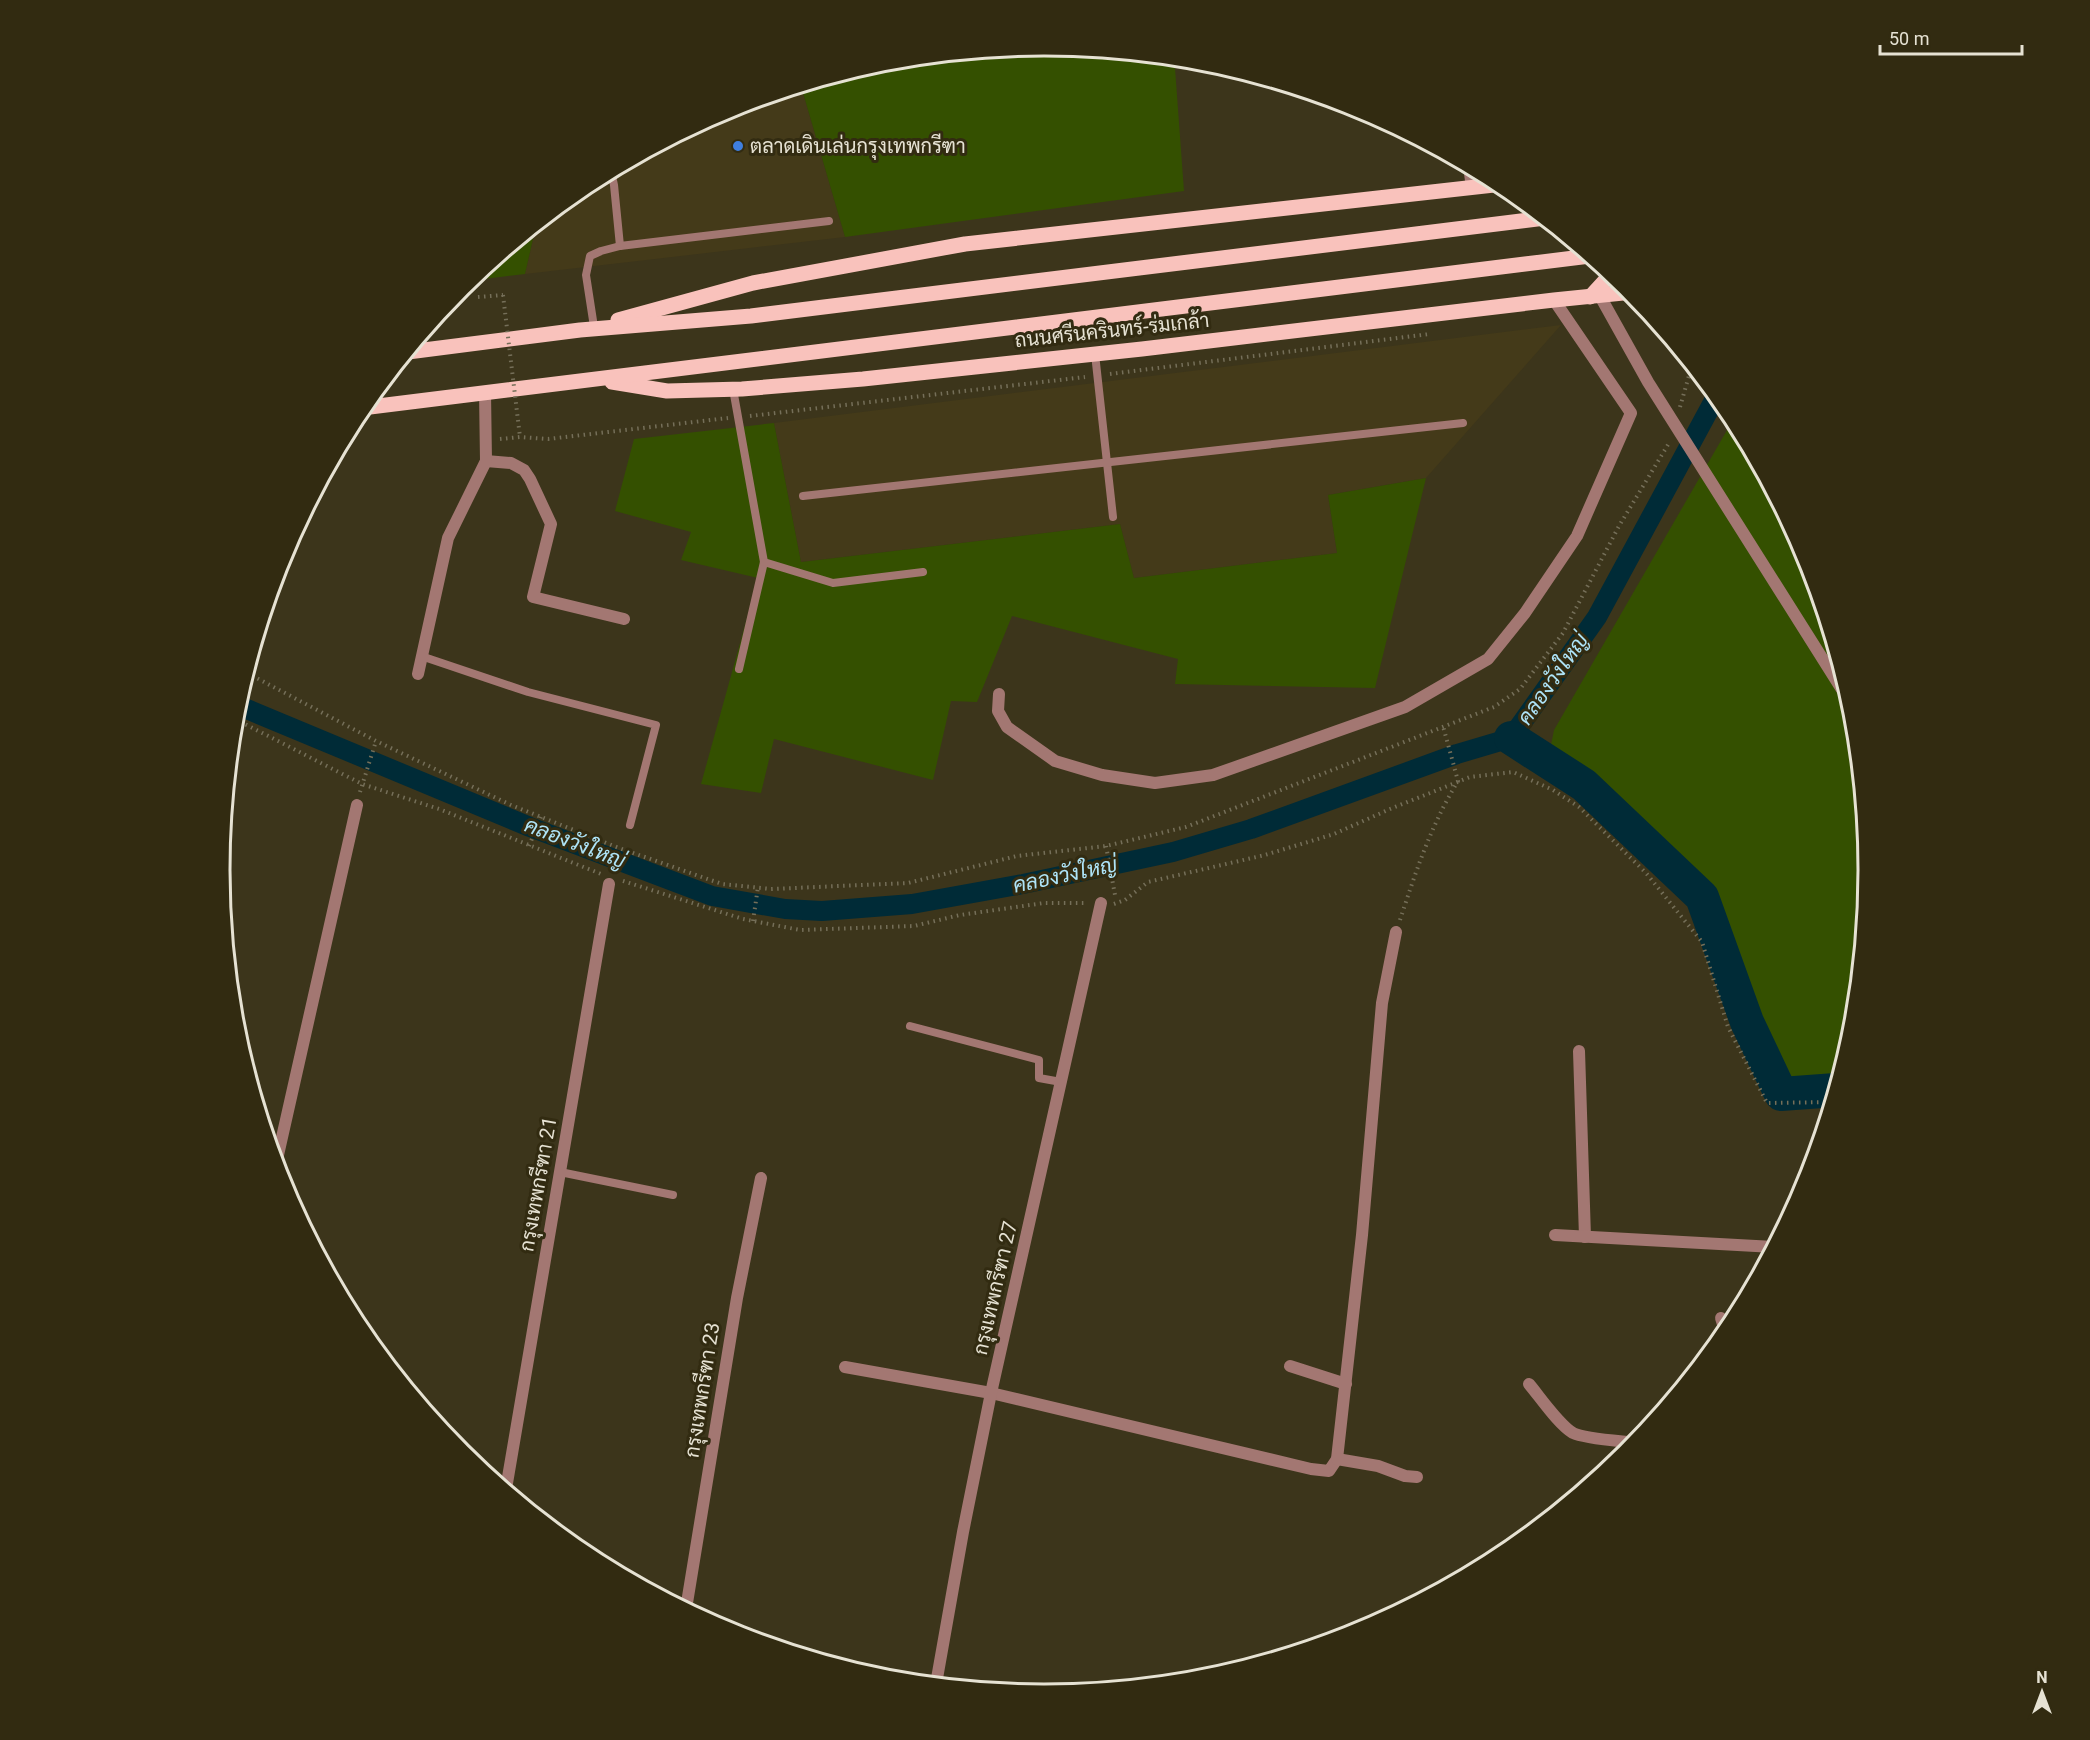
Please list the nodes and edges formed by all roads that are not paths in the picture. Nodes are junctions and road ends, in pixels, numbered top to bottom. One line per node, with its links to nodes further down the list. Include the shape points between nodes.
1 (1470, 176): 4 (street)
2 (613, 180): 7 (lane)
3 (1487, 186): 4 (main road)
4 (1472, 188): 13 (main road, via 965,244 753,283)
5 (1534, 219): 13 (main road, via 751,316)
6 (829, 221): 7 (lane)
7 (620, 246): 13 (lane, via 590,256 586,275)
8 (1580, 256): 16 (main road, ถนนศรีนครินทร์-ร่มเกล้า)
9 (1606, 281): 11 (main road)
10 (1620, 293): 11 (main road, ถนนศรีนครินทร์-ร่มเกล้า)
11 (1595, 296): 12 (main road, ถนนศรีนครินทร์-ร่มเกล้า); 31 (street)
12 (1554, 300): 15 (main road, ถนนศรีนครินทร์-ร่มเกล้า); 32 (street, via 1631,413 1577,536 1526,613 1488,659 1405,707 1213,775 1155,783 1102,775 1055,760 1006,727 998,711)
13 (587, 329): 14 (main road)
14 (418, 351)
15 (1095, 354): 17 (main road, ถนนศรีนครินทร์-ร่มเกล้า); 22 (lane)
16 (594, 380): 17 (main road, ถนนศรีนครินทร์-ร่มเกล้า, via 667,391); 18 (main road, ถนนศรีนครินทร์-ร่มเกล้า)
17 (733, 389): 25 (lane)
18 (485, 392): 19 (main road, ถนนศรีนครินทร์-ร่มเกล้า); 21 (street)
19 (376, 406)
20 (1463, 423): 22 (lane)
21 (486, 461): 27 (street, via 511,463 524,470 551,524 533,597); 28 (street, via 448,537)
22 (1107, 462): 23 (lane); 24 (lane)
23 (803, 496)
24 (1113, 517)
25 (764, 562): 26 (lane, via 833,583); 29 (lane)
26 (923, 572)
27 (624, 619)
28 (421, 656): 30 (street); 34 (lane, via 528,692 656,724)
29 (739, 669)
30 (418, 674)
31 (1837, 682)
32 (999, 694)
33 (358, 800): 41 (street)
34 (630, 825)
35 (610, 881): 42 (street, กรุงเทพกรีฑา 21)
36 (1101, 903): 40 (street, กรุงเทพกรีฑา 27)
37 (1396, 932): 52 (street, via 1382,1003)
38 (910, 1026): 40 (lane, via 1039,1060 1039,1078)
39 (1580, 1051): 46 (street)
40 (1061, 1082): 54 (street, กรุงเทพกรีฑา 27)
41 (280, 1147)
42 (560, 1172): 44 (lane); 58 (street, กรุงเทพกรีฑา 21)
43 (760, 1178): 59 (street, กรุงเทพกรีฑา 23)
44 (673, 1195)
45 (1555, 1235): 46 (street)
46 (1585, 1237): 47 (street)
47 (1767, 1247)
48 (1721, 1318): 49 (street)
49 (1722, 1322)
50 (1290, 1366): 52 (street)
51 (845, 1367): 54 (street)
52 (1346, 1384): 56 (street)
53 (1529, 1384): 55 (street, via 1573,1433)
54 (991, 1393): 56 (street, via 1311,1469 1329,1471); 60 (street, กรุงเทพกรีฑา 27)
55 (1625, 1442)
56 (1337, 1459): 57 (street)
57 (1417, 1478)
58 (507, 1481)
59 (687, 1602)
60 (937, 1678)

